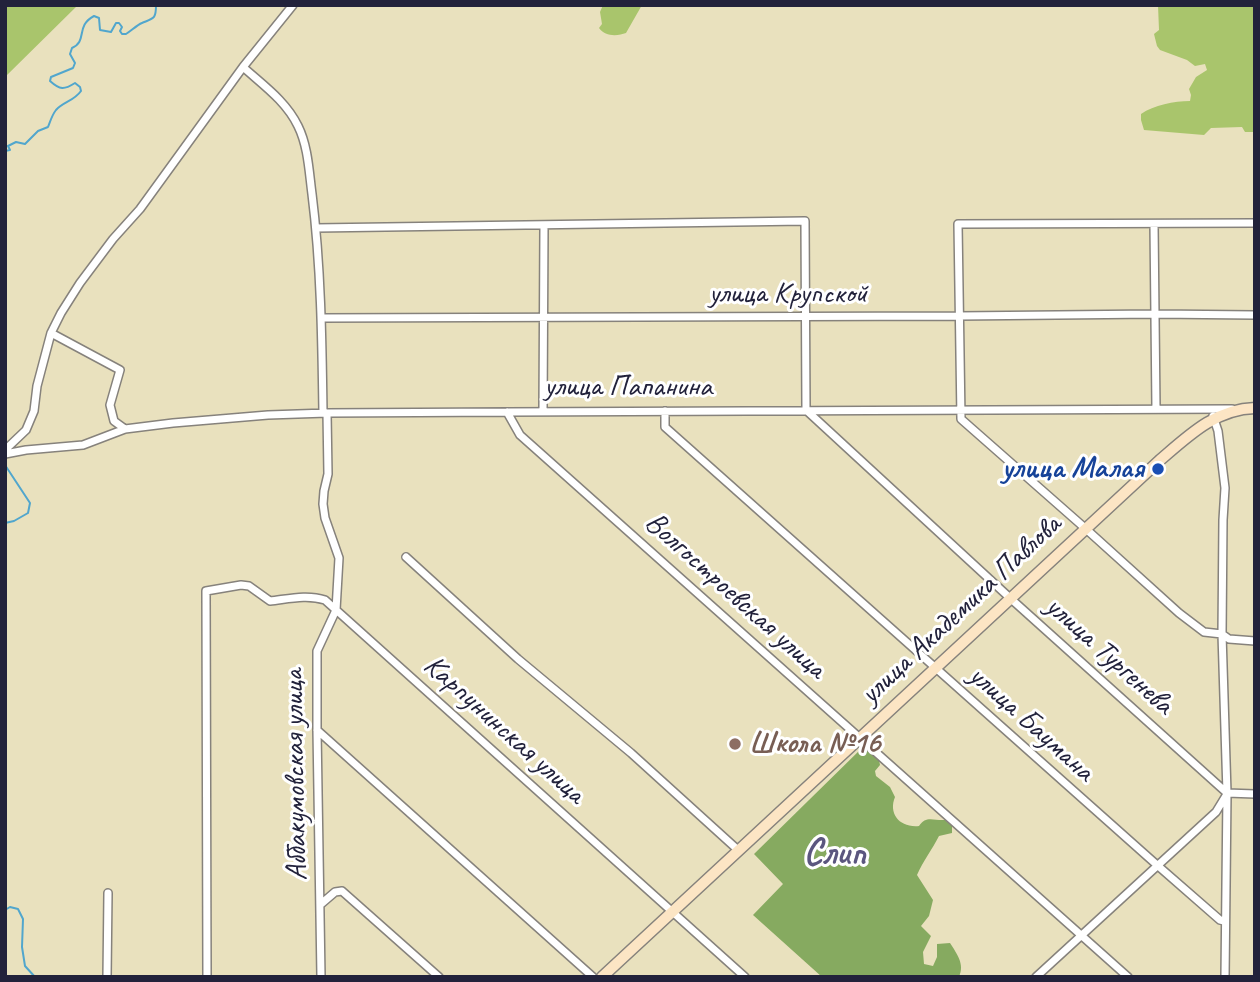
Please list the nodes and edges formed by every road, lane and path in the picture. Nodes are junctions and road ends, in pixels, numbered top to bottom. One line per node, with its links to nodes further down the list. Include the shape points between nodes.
1 (293, 5): 2 (street)
2 (243, 67): 6 (street, Аббакумовская улица, via 284,104 298,127 307,156); 13 (street, via 80,283)
3 (1255, 223): 4 (street)
4 (1154, 224): 7 (street); 10 (street, via 958,224)
5 (544, 226): 6 (street); 9 (street, via 804,221); 12 (street)
6 (316, 228): 11 (street, Аббакумовская улица)
7 (1155, 313): 8 (street, улица Крупской); 10 (street, улица Крупской); 15 (street)
8 (1255, 315)
9 (805, 317): 10 (street, улица Крупской); 12 (street, улица Крупской); 18 (street)
10 (959, 317): 16 (street)
11 (321, 318): 12 (street, улица Крупской); 21 (street, Аббакумовская улица)
12 (543, 318): 20 (street)
13 (51, 333): 23 (street, via 120,370 110,405 114,421); 24 (street, via 34,411 26,430)
14 (1255, 408): 22 (street, улица Академика Павлова)
15 (1156, 409): 16 (street, улица Папанина); 22 (street, улица Папанина)
16 (960, 410): 18 (street, улица Папанина); 25 (street, via 961,419)
17 (665, 411): 18 (street, улица Папанина); 20 (street, улица Папанина); 31 (street, улица Баумана, via 665,427)
18 (806, 411): 27 (street, улица Тургенева)
19 (507, 412): 20 (street, улица Папанина); 21 (street, улица Папанина); 33 (street, Волгостроевская улица, via 520,435)
20 (543, 412)
21 (325, 413): 23 (street, улица Папанина); 28 (street, Аббакумовская улица, via 328,474 323,504 339,558)
22 (1212, 413): 25 (street, улица Академика Павлова, via 1189,436 1161,454); 29 (street, via 1225,488)
23 (125, 429): 24 (street, улица Папанина, via 83,445)
24 (5, 452)
25 (1087, 529): 27 (street, улица Академика Павлова); 29 (street, via 1179,613 1204,632)
26 (406, 557): 36 (street)
27 (1010, 598): 31 (street, улица Академика Павлова); 34 (street, улица Тургенева)
28 (336, 610): 32 (street, Аббакумовская улица, via 317,651); 40 (street, Карпунинская улица); 44 (street, Карпунинская улица, via 315,597 270,601 250,586 206,591)
29 (1222, 634): 30 (street); 34 (street)
30 (1255, 641)
31 (934, 668): 33 (street, улица Академика Павлова); 37 (street, улица Баумана)
32 (317, 730): 39 (street, Аббакумовская улица); 47 (street)
33 (860, 737): 36 (street, улица Академика Павлова); 42 (street, Волгостроевская улица)
34 (1227, 793): 35 (street); 37 (street, via 1216,812); 41 (street)
35 (1255, 794)
36 (738, 850): 40 (street, улица Академика Павлова)
37 (1157, 866): 41 (street, улица Баумана); 42 (street)
38 (108, 893): 43 (street)
39 (321, 904): 45 (street, Аббакумовская улица); 46 (street, via 342,891)
40 (673, 911): 48 (street, улица Академика Павлова); 49 (street, Карпунинская улица)
41 (1224, 921): 52 (street)
42 (1082, 934): 50 (street); 51 (street, Волгостроевская улица)
43 (107, 977)
44 (207, 977)
45 (321, 977)
46 (439, 977)
47 (593, 977)
48 (602, 977)
49 (746, 977)
50 (1036, 977)
51 (1128, 977)
52 (1225, 977)

